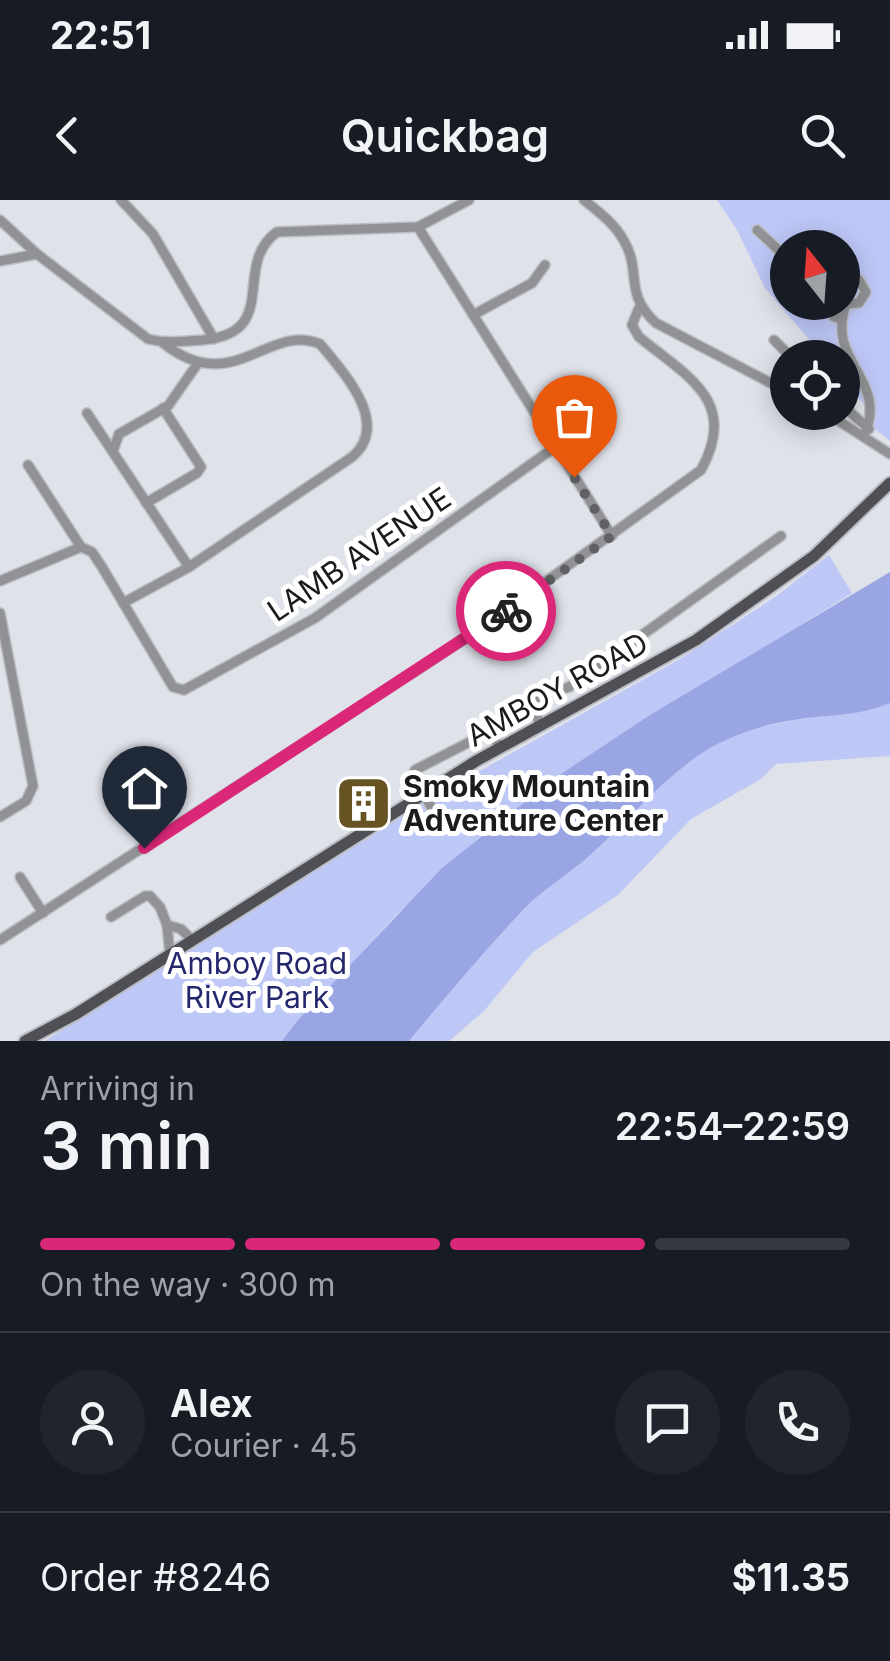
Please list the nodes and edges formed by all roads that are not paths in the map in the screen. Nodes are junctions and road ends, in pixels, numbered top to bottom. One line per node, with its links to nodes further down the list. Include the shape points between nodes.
1 (121, 200): 14 (street, via 152,234)
2 (469, 200): 5 (street)
3 (584, 200): 11 (street, via 626,243)
4 (0, 220): 8 (street)
5 (418, 227): 12 (street); 14 (street, via 276,232 264,242 254,274 251,314 237,330)
6 (757, 230): 7 (street)
7 (770, 242)
8 (37, 254): 9 (street); 15 (street)
9 (0, 261)
10 (545, 265): 12 (street, via 532,284)
11 (639, 308): 17 (street); 29 (street, via 632,326 639,338 704,390 717,426 701,470)
12 (474, 315): 23 (street)
13 (841, 320): 22 (street, via 845,344 878,396)
14 (214, 339): 15 (street)
15 (162, 343): 16 (street)
16 (198, 363): 18 (street); 32 (street, via 242,361 298,340 320,344 363,406 368,436 352,457)
17 (770, 383)
18 (163, 408): 24 (street, via 119,434); 28 (street, via 201,467)
19 (87, 413): 24 (street)
20 (860, 422): 22 (street)
21 (860, 429): 22 (street)
22 (867, 432): 25 (street)
23 (556, 447): 29 (street); 34 (street, LAMB AVENUE, via 315,618 184,690 174,686)
24 (113, 452): 28 (street)
25 (890, 454)
26 (28, 465): 31 (street)
27 (890, 483): 38 (main road, AMBOY ROAD, via 767,591 670,656)
28 (146, 504): 32 (street)
29 (612, 536): 44 (street, via 477,632)
30 (781, 536): 38 (street, via 569,687 532,699)
31 (82, 547): 33 (street); 34 (street, via 92,552)
32 (189, 567): 34 (street)
33 (0, 582)
34 (123, 603)
35 (0, 613): 36 (street)
36 (13, 685): 37 (street); 41 (street, via 33,786 26,801)
37 (0, 688)
38 (540, 726): 39 (main road, AMBOY ROAD)
39 (502, 747): 40 (main road, AMBOY ROAD); 40 (street, via 487,733 415,770)
40 (423, 794): 42 (street); 48 (main road, AMBOY ROAD)
41 (0, 818)
42 (443, 827)
43 (20, 878): 44 (street)
44 (44, 913): 47 (street)
45 (111, 917): 46 (street, via 150,896)
46 (167, 924): 48 (street); 49 (street)
47 (0, 940)
48 (192, 940): 49 (main road, AMBOY ROAD)
49 (170, 954): 50 (main road, AMBOY ROAD)
50 (25, 1041)

